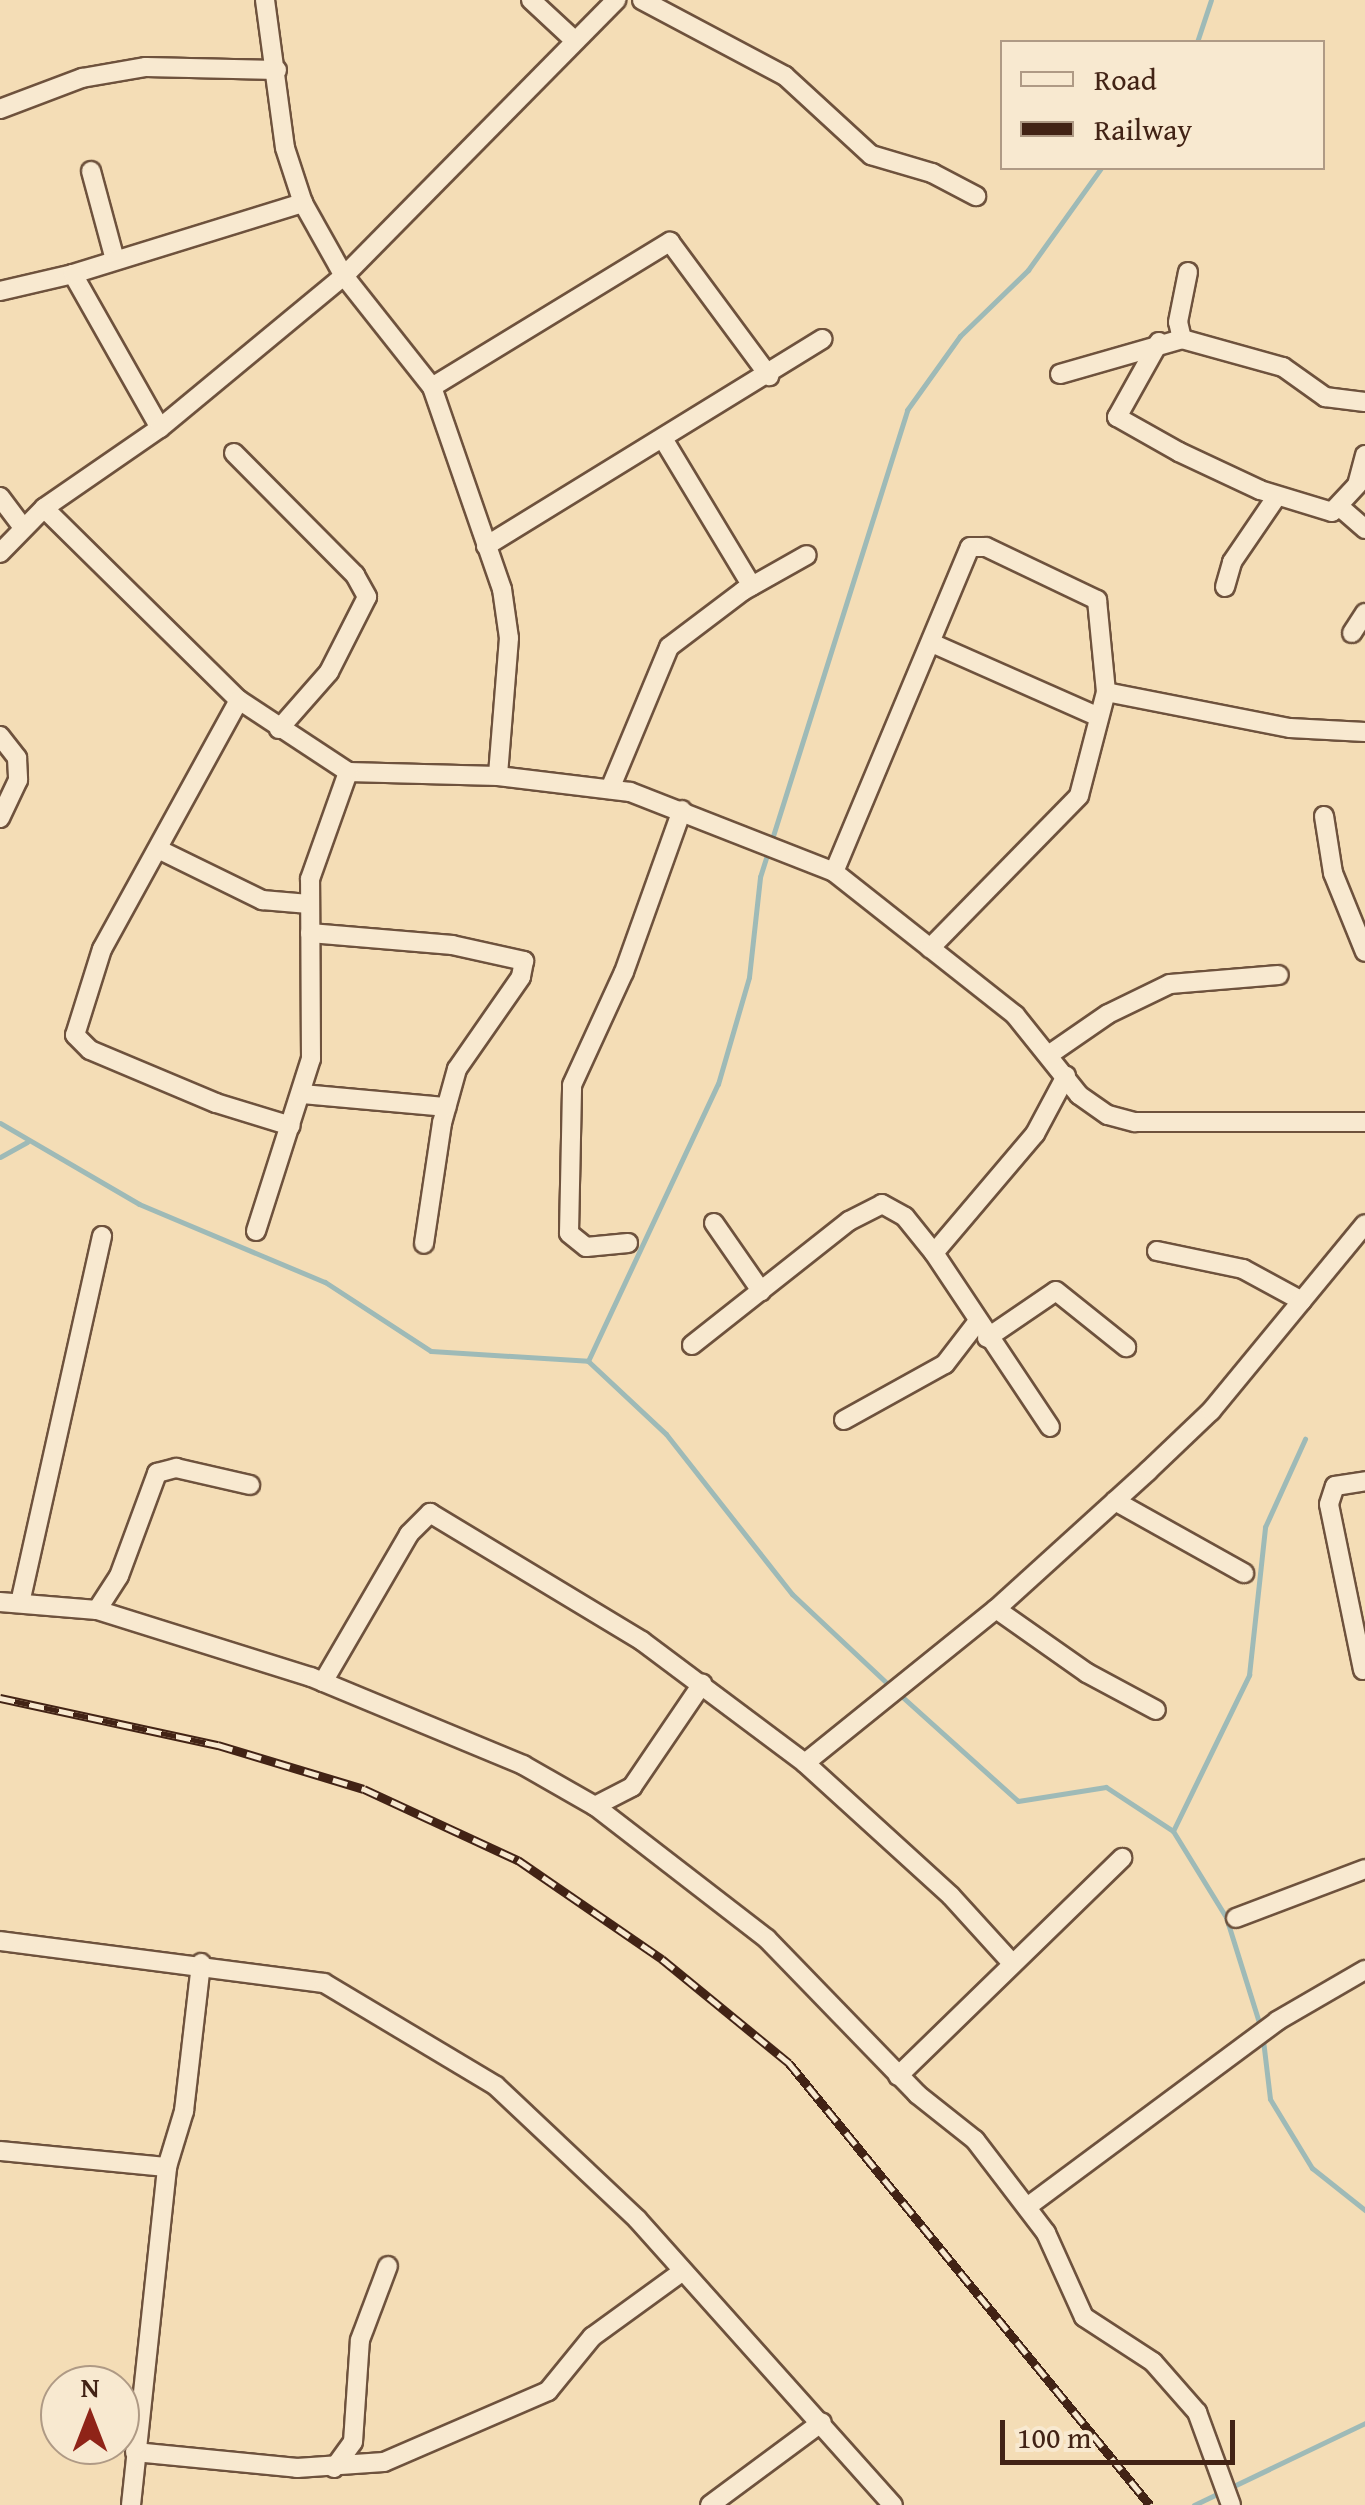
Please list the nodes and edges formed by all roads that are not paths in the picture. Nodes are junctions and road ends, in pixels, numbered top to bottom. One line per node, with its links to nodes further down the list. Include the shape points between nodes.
1 (265, 0): 6 (street)
2 (531, 0): 5 (street)
3 (616, 0): 5 (street)
4 (642, 0): 9 (street, via 785,76 872,155 932,173)
5 (572, 38): 14 (street, via 450,174)
6 (278, 70): 7 (street, via 146,68 82,78); 10 (street, via 285,148)
7 (0, 109)
8 (91, 170): 11 (street)
9 (976, 196)
10 (303, 204): 11 (street); 14 (street)
11 (115, 260): 13 (street)
12 (1188, 272): 17 (street, via 1178,322)
13 (74, 274): 15 (street); 23 (street)
14 (344, 276): 21 (street); 23 (street)
15 (0, 291)
16 (822, 339): 20 (street)
17 (1182, 339): 18 (street); 22 (street, via 1283,367 1325,397)
18 (1159, 342): 19 (street); 28 (street, via 1117,417)
19 (1060, 374)
20 (769, 376): 21 (street, via 670,242); 24 (street)
21 (432, 387): 33 (street)
22 (1365, 402)
23 (160, 428): 29 (street)
24 (665, 442): 33 (street); 36 (street)
25 (234, 453): 44 (street, via 367,597 329,672)
26 (1365, 455): 30 (street)
27 (0, 496): 31 (street)
28 (1277, 496): 30 (street, via 1322,510); 37 (street, via 1232,562)
29 (44, 508): 31 (street); 42 (street)
30 (1341, 508): 32 (street)
31 (23, 527): 34 (street)
32 (1365, 529)
33 (486, 546): 48 (street, via 509,638)
34 (0, 553)
35 (807, 556): 36 (street)
36 (752, 586): 49 (street, via 669,647)
37 (1225, 588)
38 (1365, 613): 39 (street)
39 (1352, 633)
40 (934, 644): 41 (street, via 962,562 976,544 1098,600); 43 (street); 54 (street)
41 (1106, 692): 43 (street); 45 (street, via 1290,728)
42 (238, 700): 44 (street); 53 (street)
43 (1099, 718): 57 (street, via 1079,796 1061,821)
44 (279, 730): 47 (street)
45 (1365, 732)
46 (0, 736): 52 (street, via 17,758 18,780)
47 (348, 772): 48 (street); 55 (street, via 316,852)
48 (498, 776): 49 (street)
49 (610, 789): 50 (street)
50 (682, 810): 54 (street); 70 (street, via 624,972 572,1085 569,1233 586,1247)
51 (1324, 816): 58 (street, via 1333,873)
52 (0, 818)
53 (160, 850): 55 (street, via 262,900); 65 (street, via 102,949 75,1035 90,1050 216,1103)
54 (834, 872): 57 (street)
55 (309, 904): 56 (street)
56 (310, 933): 62 (street, via 311,1058); 63 (street, via 452,945 524,961 521,977 457,1070)
57 (930, 948): 60 (street, via 1015,1015)
58 (1365, 952)
59 (1279, 975): 60 (street, via 1170,984 1108,1014)
60 (1050, 1054): 61 (street)
61 (1066, 1076): 64 (street, via 1090,1105 1136,1122); 73 (street, via 1035,1134)
62 (303, 1094): 63 (street); 65 (street)
63 (446, 1106): 71 (street)
64 (1365, 1122)
65 (291, 1126): 68 (street)
66 (714, 1223): 74 (street)
67 (1365, 1224): 75 (street)
68 (256, 1232)
69 (102, 1236): 86 (street)
70 (628, 1242)
71 (424, 1244)
72 (1157, 1250): 75 (street, via 1242,1269)
73 (934, 1253): 74 (street, via 905,1217 882,1204 849,1220); 76 (street)
74 (760, 1291): 77 (street)
75 (1302, 1301): 83 (street, via 1211,1410)
76 (982, 1329): 78 (street, via 1056,1290); 79 (street, via 945,1364); 80 (street)
77 (692, 1345)
78 (1126, 1347)
79 (844, 1420)
80 (1050, 1427)
81 (1365, 1480): 89 (street, via 1335,1486 1329,1504)
82 (250, 1485): 88 (street, via 176,1468 158,1472 118,1576)
83 (1115, 1501): 84 (street); 87 (street)
84 (1244, 1573)
85 (0, 1602): 86 (street)
86 (20, 1602): 88 (street)
87 (996, 1609): 92 (street, via 1086,1673); 93 (street)
88 (97, 1610): 90 (street)
89 (1363, 1670)
90 (323, 1682): 91 (street, via 409,1534 430,1513); 94 (street, via 523,1765)
91 (702, 1684): 93 (street); 94 (street, via 632,1788)
92 (1156, 1710)
93 (805, 1763): 99 (street, via 951,1896)
94 (595, 1806): 102 (street, via 767,1939)
95 (1122, 1858): 99 (street)
96 (1365, 1869): 97 (street)
97 (1236, 1918)
98 (0, 1941): 100 (street)
99 (1010, 1962): 102 (street, via 976,2006)
100 (202, 1963): 104 (street, via 184,2111); 107 (street, via 324,1984 496,2086 637,2219)
101 (1365, 1970): 105 (street, via 1277,2020)
102 (898, 2076): 105 (street, via 967,2132)
103 (0, 2151): 104 (street)
104 (167, 2167): 108 (street)
105 (1027, 2207): 116 (street, via 1084,2317 1154,2362 1197,2412)
106 (388, 2266): 112 (street, via 360,2340 352,2442)
107 (682, 2271): 109 (street); 112 (street, via 592,2337 548,2391 384,2462)
108 (140, 2407)
109 (822, 2422): 114 (street); 115 (street)
110 (140, 2452): 112 (street)
111 (134, 2465): 113 (street)
112 (334, 2468)
113 (132, 2505)
114 (710, 2505)
115 (893, 2505)
116 (1231, 2505)

